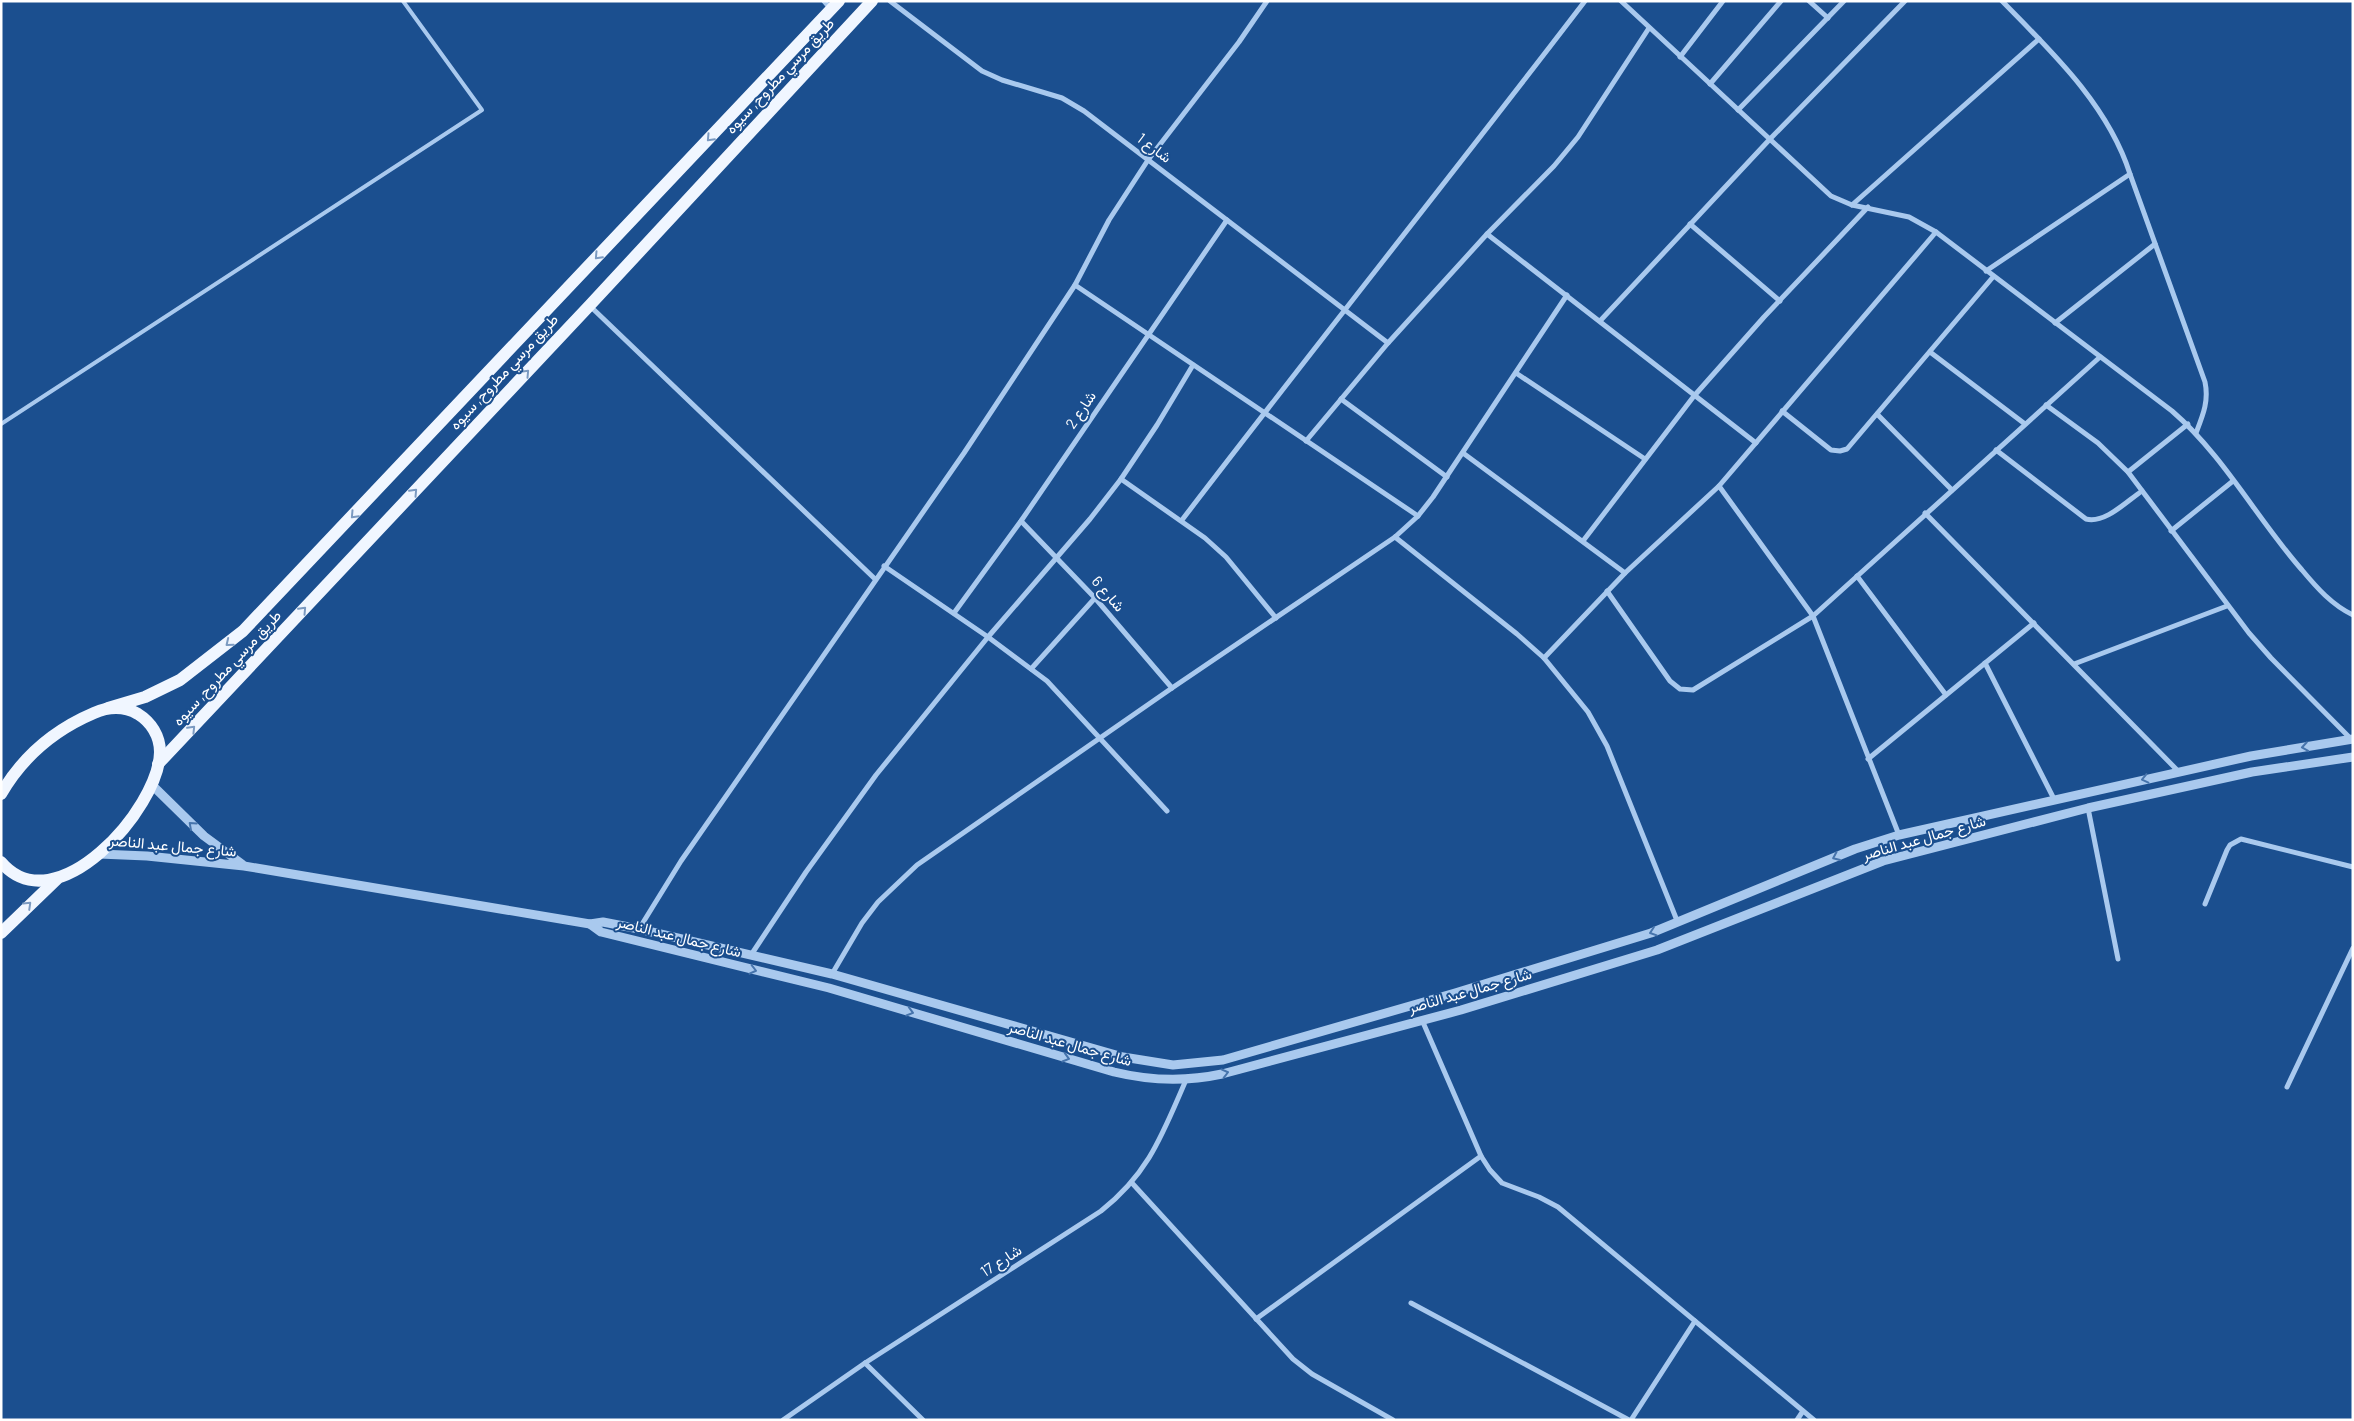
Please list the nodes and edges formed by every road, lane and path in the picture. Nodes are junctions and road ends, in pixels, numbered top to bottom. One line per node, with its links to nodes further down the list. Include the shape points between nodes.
1 (404, 1): 51 (lane, via 482,110)
2 (872, 1): 35 (main road, طريق مرسي مطروح, سيوه)
3 (890, 1): 21 (street, شارع 1, via 982,71 1062,98)
4 (1267, 1): 21 (street, via 1240,42)
5 (1585, 1): 36 (street)
6 (1621, 1): 15 (street)
7 (1723, 1): 17 (street)
8 (1782, 1): 18 (street)
9 (1809, 1): 14 (street)
10 (1844, 1): 14 (street)
11 (1905, 1): 20 (street)
12 (2002, 1): 16 (street)
13 (831, 4): 94 (main road, طريق مرسي مطروح, سيوه, one-way to 94, via 243,631 180,680 145,697)
14 (1828, 18): 19 (street)
15 (1649, 28): 17 (street); 28 (street, via 1578,137)
16 (2039, 39): 22 (street, via 2108,123); 23 (street)
17 (1680, 57): 18 (street)
18 (1710, 84): 19 (street)
19 (1738, 110): 20 (street)
20 (1770, 139): 23 (street, via 1831,196); 26 (street)
21 (1148, 160): 25 (street, شارع 1); 32 (street, via 1109,220)
22 (2130, 174): 29 (street); 30 (street)
23 (1852, 205): 24 (street)
24 (1868, 207): 27 (street, via 1909,217); 34 (street)
25 (1227, 220): 36 (street, شارع 1); 39 (street, شارع 2)
26 (1690, 224): 34 (street); 37 (street)
27 (1936, 232): 30 (street); 48 (street)
28 (1487, 234): 33 (street); 40 (street)
29 (2155, 244): 38 (street); 54 (street, via 2206,382 2205,411)
30 (1986, 271): 31 (street)
31 (1993, 277): 38 (street); 41 (street)
32 (1075, 285): 39 (street); 75 (street)
33 (1567, 296): 37 (street); 44 (street)
34 (1780, 301): 45 (street)
35 (590, 305): 78 (street); 99 (main road, طريق مرسي مطروح, سيوه, one-way to 35)
36 (1346, 310): 40 (street, شارع 1); 49 (street)
37 (1600, 321): 45 (street)
38 (2055, 323): 42 (street)
39 (1148, 334): 43 (street); 70 (street, شارع 2)
40 (1388, 343): 46 (street)
41 (1930, 352): 50 (street); 52 (street)
42 (2100, 357): 47 (street); 53 (street)
43 (1193, 365): 49 (street); 62 (street)
44 (1516, 373): 58 (street); 59 (street)
45 (1694, 396): 56 (street); 59 (street)
46 (1341, 399): 55 (street); 61 (street)
47 (2046, 405): 52 (street); 60 (street, via 2098,443)
48 (1782, 411): 50 (street, via 1836,452 1847,449); 56 (street)
49 (1264, 412): 55 (street); 69 (street)
50 (1877, 414): 65 (street)
51 (1, 424)
52 (2025, 424): 57 (street)
53 (2188, 424): 54 (street); 60 (street)
54 (2196, 432): 63 (street)
55 (1306, 441): 68 (street)
56 (1756, 443): 64 (street)
57 (1996, 450): 65 (street); 66 (street, via 2086,519 2105,516)
58 (1463, 453): 61 (street); 73 (street)
59 (1645, 459): 73 (street)
60 (2128, 472): 66 (street)
61 (1446, 477): 68 (street)
62 (1121, 479): 69 (street); 74 (street)
63 (2233, 481): 71 (street); 83 (street, via 2313,583 2330,600)
64 (1719, 486): 76 (street); 84 (street)
65 (1952, 490): 67 (street)
66 (2142, 491): 71 (street)
67 (1925, 513): 77 (street); 86 (street)
68 (1418, 516): 72 (street)
69 (1182, 520): 85 (street, via 1226,557)
70 (1021, 521): 74 (street, شارع 6); 82 (street, شارع 2)
71 (2171, 531): 81 (street)
72 (1395, 537): 85 (street); 88 (street)
73 (1582, 541): 76 (street)
74 (1058, 557): 80 (street, شارع 6); 87 (street)
75 (884, 566): 78 (street); 82 (street)
76 (1625, 573): 79 (street)
77 (1857, 576): 84 (street); 93 (street)
78 (875, 580): 116 (street, via 686,854)
79 (1607, 591): 84 (street, via 1670,681 1680,689 1693,690 1707,683); 88 (street)
80 (1095, 598): 91 (street); 92 (street, شارع 6)
81 (2227, 606): 90 (street); 96 (street, via 2271,658)
82 (954, 613): 87 (street)
83 (2353, 615)
84 (1813, 616): 98 (street)
85 (1276, 618): 92 (street)
86 (2034, 623): 89 (street); 90 (street)
87 (988, 637): 91 (street); 119 (street, via 840,822)
88 (1544, 658): 115 (street, via 1588,712 1607,746)
89 (1985, 663): 93 (street); 104 (street)
90 (2074, 664): 100 (street)
91 (1031, 669): 95 (street, via 1047,681)
92 (1172, 688): 95 (street)
93 (1946, 695): 98 (street)
94 (108, 708): 99 (main road, via 133,711 152,727 159,745); 101 (main road, طريق مرسي مطروح, سيوه, via 79,719 47,739)
95 (1100, 738): 106 (street); 121 (street, via 897,882 862,923)
96 (2352, 739): 100 (street, شارع جمال عبد الناصر, one-way to 100)
97 (2353, 756): 105 (street, شارع جمال عبد الناصر, via 2252,772)
98 (1868, 759): 107 (street)
99 (158, 764): 102 (main road)
100 (2178, 771): 104 (street, شارع جمال عبد الناصر, one-way to 104)
101 (5, 783): 103 (main road, طريق مرسي مطروح, سيوه)
102 (151, 784): 108 (main road, via 124,829); 110 (street, شارع جمال عبد الناصر, one-way to 102, via 204,836)
103 (1, 794)
104 (2054, 800): 107 (street, شارع جمال عبد الناصر)
105 (2088, 808): 120 (street); 123 (street, شارع جمال عبد الناصر, via 1883,862 1675,944)
106 (1167, 811)
107 (1898, 835): 115 (street, شارع جمال عبد الناصر, one-way to 115, via 1854,849)
108 (99, 854): 110 (street, شارع جمال عبد الناصر); 112 (main road)
109 (1, 862): 112 (main road, via 17,875 30,880)
110 (244, 866): 114 (street, شارع جمال عبد الناصر)
111 (2353, 867): 113 (street, via 2247,840 2236,841 2227,850)
112 (57, 879): 117 (main road, one-way to 112)
113 (2205, 904)
114 (590, 924): 116 (street, شارع جمال عبد الناصر, via 603,922); 125 (street, شارع جمال عبد الناصر, one-way to 125, via 601,932 829,988 1114,1072)
115 (1678, 924): 122 (street, شارع جمال عبد الناصر, one-way to 122)
116 (639, 928): 119 (street, شارع جمال عبد الناصر)
117 (1, 933)
118 (2352, 952): 126 (street)
119 (751, 956): 121 (street, شارع جمال عبد الناصر)
120 (2118, 959)
121 (832, 974): 122 (street, شارع جمال عبد الناصر, via 1123,1058 1173,1064 1223,1060)
122 (1455, 993): 123 (street)
123 (1461, 1010): 124 (street, شارع جمال عبد الناصر)
124 (1422, 1020): 125 (street, شارع جمال عبد الناصر, one-way to 124, via 1222,1074); 127 (street)
125 (1186, 1080): 128 (street, شارع 17, via 1157,1147)
126 (2287, 1087)
127 (1481, 1156): 130 (street); 131 (street, via 1502,1183 1558,1207)
128 (1132, 1183): 130 (street); 132 (street, شارع 17, via 1100,1211)
129 (1411, 1304): 137 (street)
130 (1256, 1319): 134 (street, via 1292,1359 1312,1374)
131 (1695, 1321): 133 (street); 137 (street)
132 (865, 1363): 135 (street, شارع 17); 136 (street)
133 (1803, 1411): 138 (street); 139 (street)
134 (1391, 1419)
135 (782, 1420)
136 (923, 1420)
137 (1630, 1420)
138 (1797, 1420)
139 (1814, 1420)

